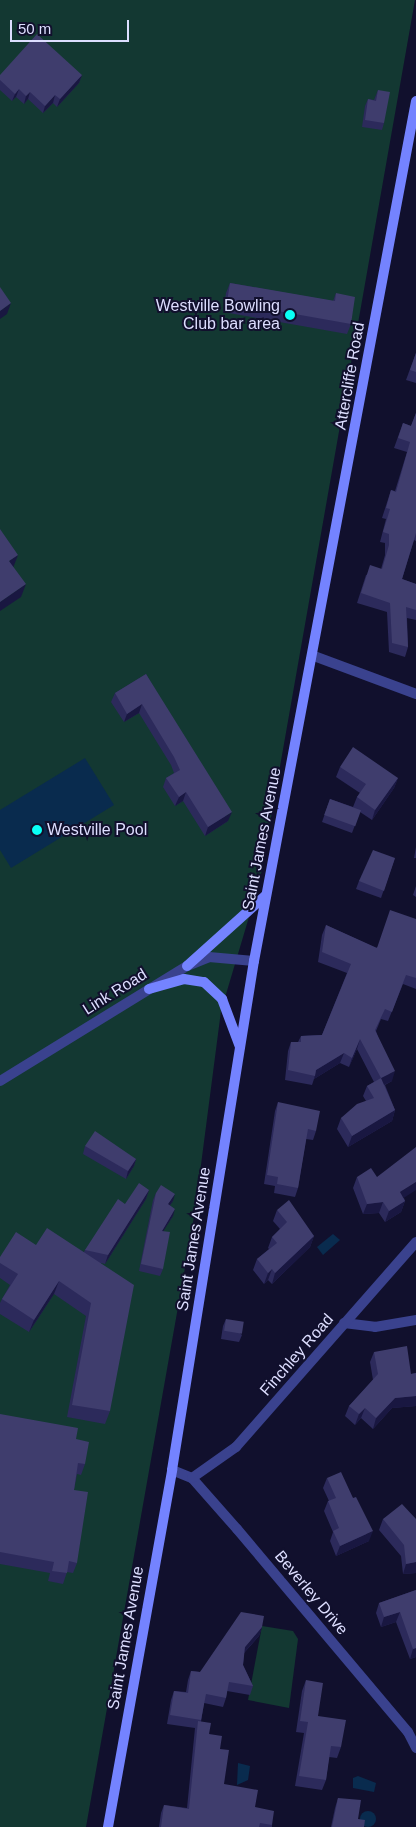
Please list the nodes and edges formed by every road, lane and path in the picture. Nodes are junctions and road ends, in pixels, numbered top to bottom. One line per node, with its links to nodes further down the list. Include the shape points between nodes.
1 (416, 101): 2 (main road, Attercliffe Road)
2 (314, 656): 3 (street); 4 (main road, Saint James Avenue)
3 (416, 694)
4 (266, 894): 5 (main road, Saint James Avenue); 6 (main road)
5 (254, 961): 6 (street, Link Road, via 210,957); 8 (main road, Saint James Avenue)
6 (187, 966): 7 (street, Link Road)
7 (149, 989): 8 (main road, via 184,979 204,982 222,999); 9 (street, Link Road)
8 (240, 1048): 13 (main road, Saint James Avenue)
9 (0, 1081)
10 (416, 1242): 12 (street, Finchley Road)
11 (416, 1320): 12 (street, via 375,1327)
12 (344, 1323): 14 (street, Finchley Road, via 236,1447)
13 (172, 1470): 14 (street, Beverley Drive); 16 (main road, Saint James Avenue)
14 (192, 1478): 15 (street, Beverley Drive, via 356,1669)
15 (416, 1748)
16 (108, 1827)

